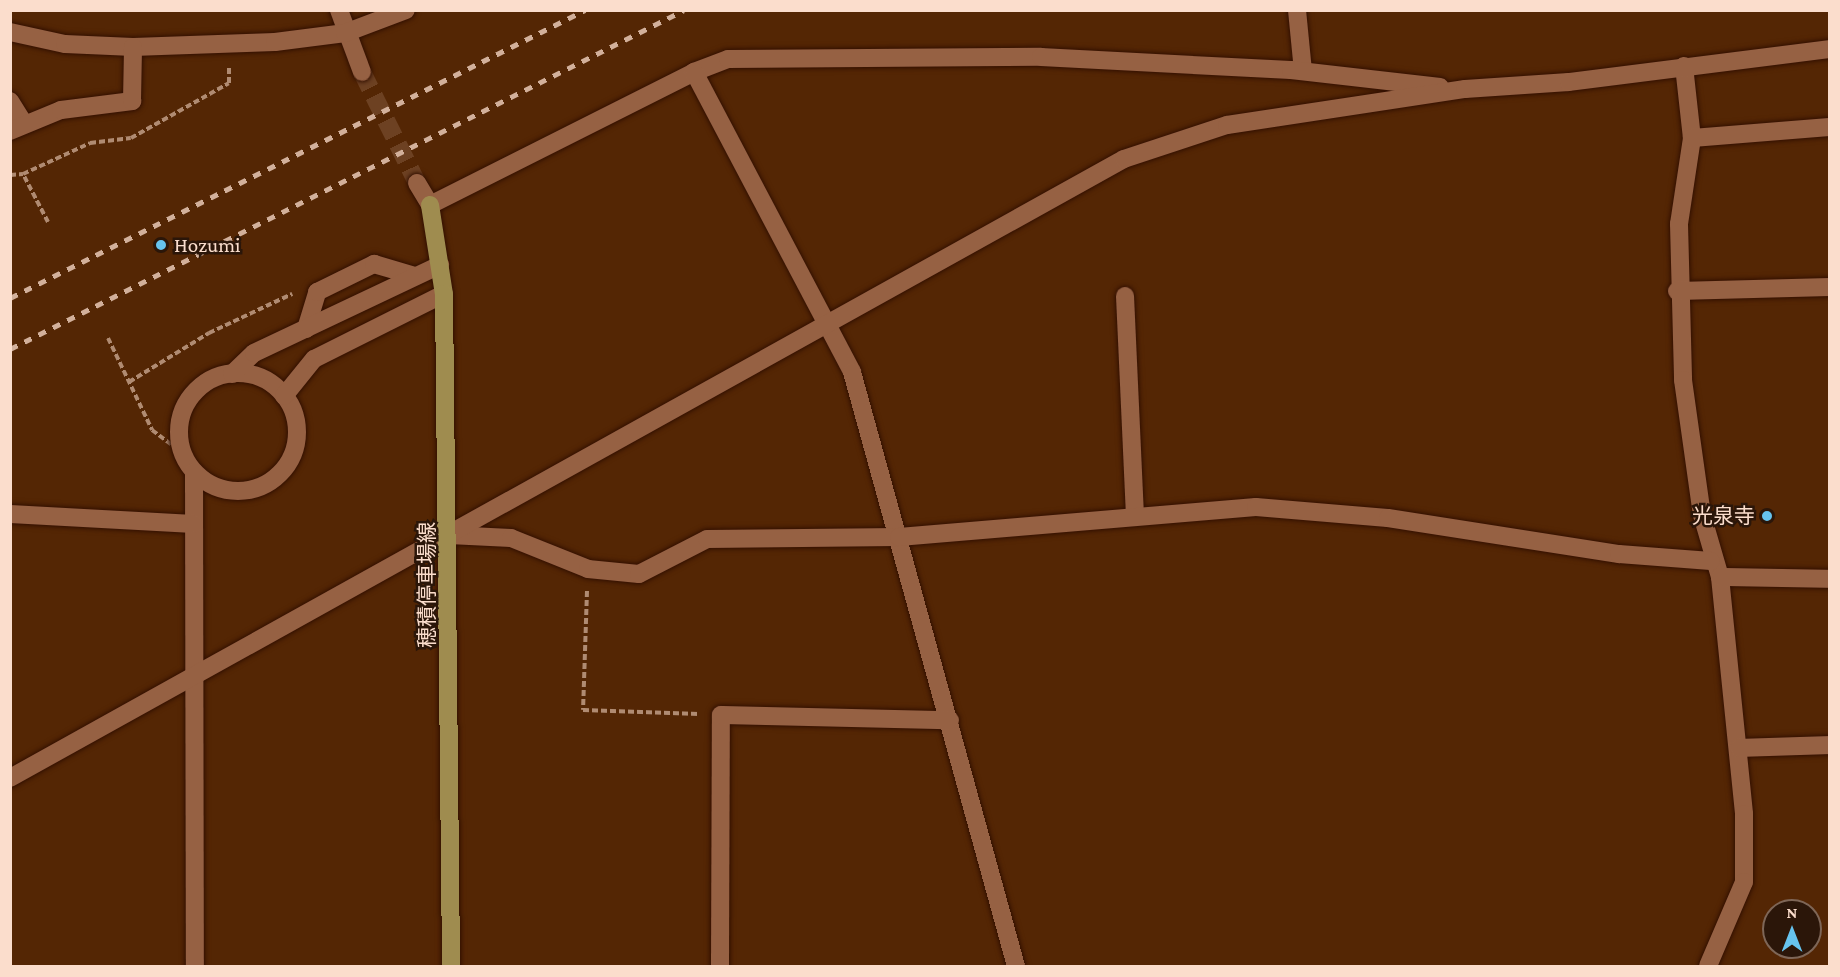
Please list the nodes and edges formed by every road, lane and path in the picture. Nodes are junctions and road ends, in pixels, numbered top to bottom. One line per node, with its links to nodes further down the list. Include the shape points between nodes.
1 (339, 10): 5 (street)
2 (406, 10): 5 (street)
3 (1297, 10): 10 (street)
4 (10, 32): 7 (street, via 65,44)
5 (345, 33): 6 (street); 11 (street)
6 (230, 44): 7 (street); 18 (path, via 229,83 131,138 90,143)
7 (133, 48): 15 (street, via 132,101 61,110)
8 (1830, 50): 9 (street)
9 (1684, 66): 13 (street); 17 (street)
10 (1303, 71): 12 (street, via 1041,57 728,59); 13 (street)
11 (362, 72)
12 (694, 72): 21 (street); 30 (street)
13 (1465, 89): 30 (street, via 1227,125 1124,159)
14 (10, 101): 15 (street)
15 (17, 126)
16 (1830, 126): 17 (street)
17 (1692, 138): 27 (street, via 1679,224)
18 (23, 174): 19 (path); 22 (path)
19 (10, 175)
20 (417, 183): 21 (street)
21 (430, 205): 23 (main road, 穂積停車場線)
22 (48, 222)
23 (440, 265): 24 (street); 28 (main road, 穂積停車場線)
24 (415, 276): 31 (street); 31 (street, via 374,264 317,292)
25 (304, 287): 34 (path, via 209,333)
26 (1830, 287): 27 (street)
27 (1677, 291): 43 (street, via 1689,427)
28 (444, 294): 35 (street, via 314,359); 41 (main road, 穂積停車場線)
29 (1125, 296): 39 (street)
30 (827, 323): 41 (street); 42 (street, via 852,372)
31 (306, 329): 33 (street, via 254,353)
32 (108, 338): 34 (path)
33 (231, 374): 35 (street, via 270,383); 36 (street, via 196,390 184,407 179,426)
34 (129, 382): 36 (path, via 152,430)
35 (284, 396): 37 (street, via 297,430 294,449 273,480 238,491 220,489)
36 (183, 454): 37 (street)
37 (194, 472): 40 (street)
38 (10, 514): 40 (street)
39 (1135, 515): 42 (street); 43 (street, via 1256,507 1388,518 1619,554)
40 (194, 524): 47 (street)
41 (449, 535): 44 (street, via 511,538); 47 (street); 54 (main road, 穂積停車場線)
42 (898, 537): 44 (street, via 707,539 639,574); 49 (street)
43 (1711, 561): 45 (street)
44 (588, 569): 48 (path, via 583,710)
45 (1720, 577): 46 (street); 51 (street)
46 (1830, 579)
47 (191, 677): 52 (street); 53 (street)
48 (721, 715): 49 (street); 55 (street)
49 (950, 720): 56 (street)
50 (1830, 746): 51 (street)
51 (1739, 748): 57 (street, via 1744,882)
52 (10, 778)
53 (195, 966)
54 (451, 966)
55 (720, 966)
56 (1016, 966)
57 (1708, 966)

